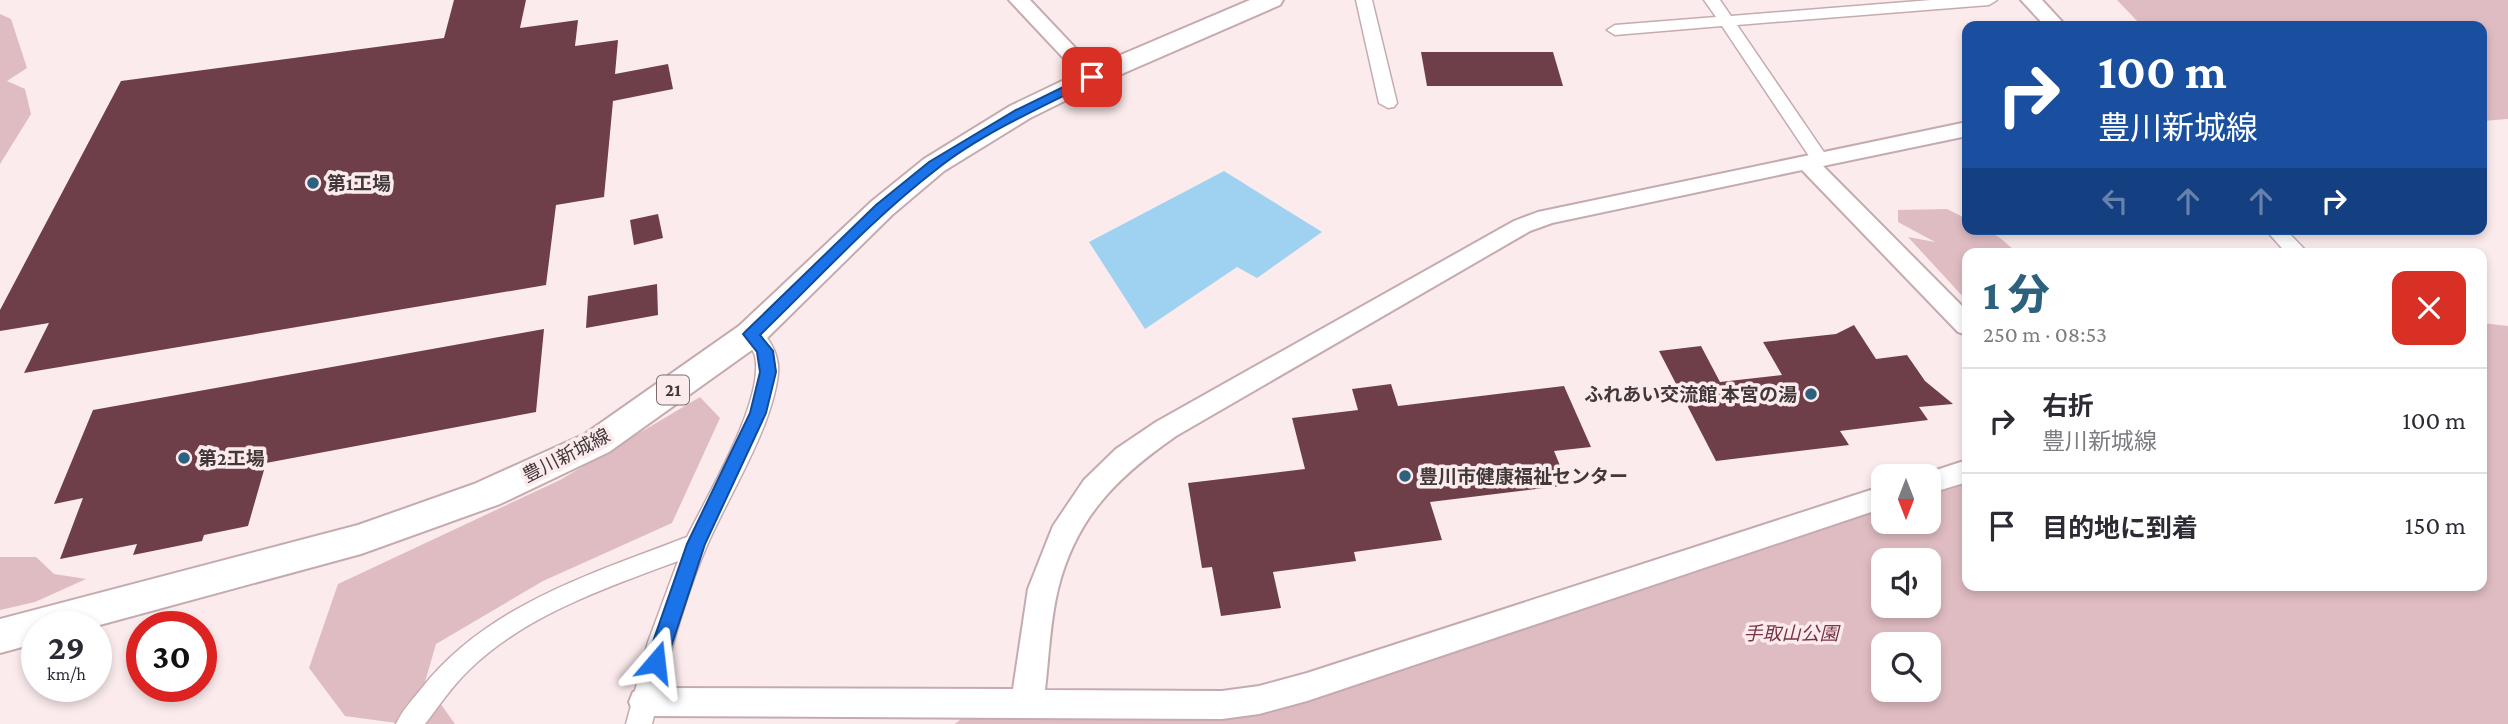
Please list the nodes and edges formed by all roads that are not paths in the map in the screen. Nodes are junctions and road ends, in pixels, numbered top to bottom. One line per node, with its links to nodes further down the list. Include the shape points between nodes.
1 (1019, 0): 10 (street)
2 (1271, 0): 10 (main road, 豊川新城線 / 21)
3 (1363, 0): 11 (street)
4 (1712, 0): 7 (street)
5 (1989, 0): 7 (street)
6 (2031, 0): 8 (street)
7 (1727, 21): 9 (street); 13 (street)
8 (2051, 21)
9 (1615, 30)
10 (1092, 77): 17 (main road, 豊川新城線 / 21, via 934,164 881,208)
11 (1388, 103)
12 (1962, 131): 13 (street)
13 (1814, 162): 16 (street); 23 (street, via 1546,217 1522,226 1126,456 1094,488 1063,534 1043,589)
14 (2280, 235): 15 (street)
15 (2293, 248)
16 (1962, 321)
17 (751, 334): 21 (street, via 765,351 768,372 758,413); 22 (main road, 豊川新城線 / 21, via 597,443 488,494 361,539)
18 (1962, 473): 19 (street)
19 (1941, 479)
20 (1871, 501): 23 (street, via 1259,700 1222,705)
21 (696, 544): 24 (street, via 661,642); 25 (street, via 509,623 466,656)
22 (0, 636)
23 (1027, 704): 24 (street)
24 (642, 713)
25 (409, 724)

